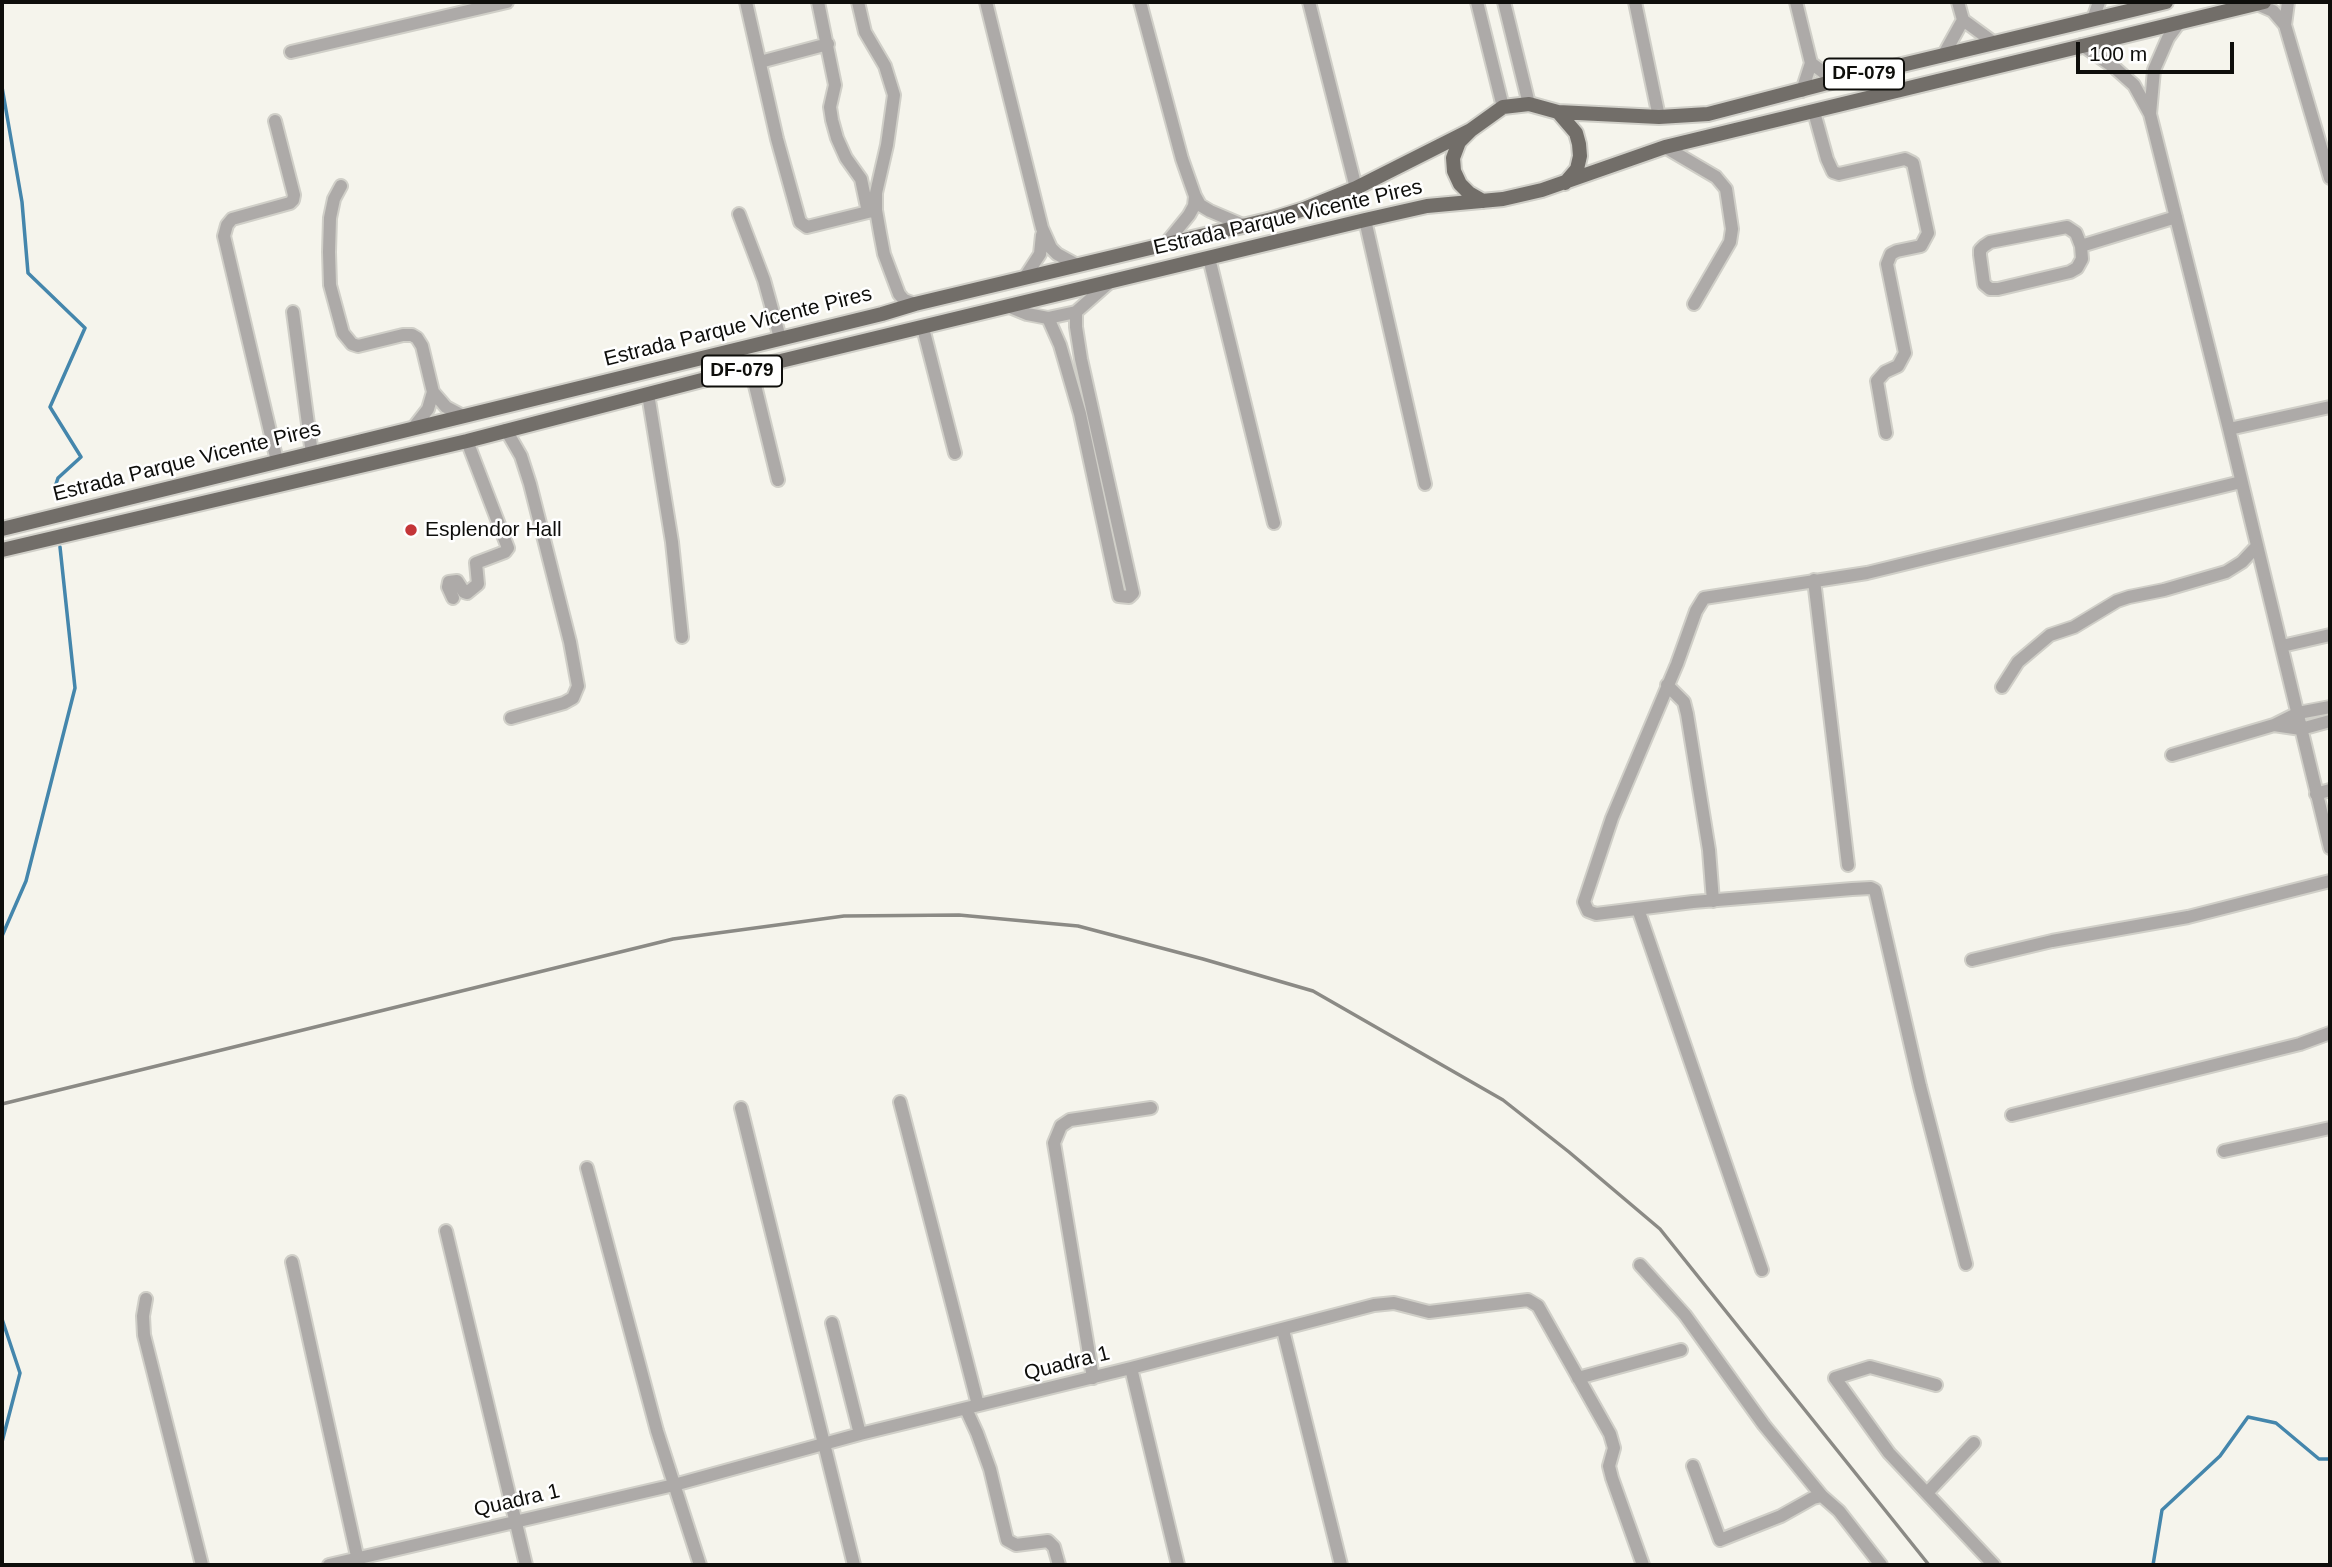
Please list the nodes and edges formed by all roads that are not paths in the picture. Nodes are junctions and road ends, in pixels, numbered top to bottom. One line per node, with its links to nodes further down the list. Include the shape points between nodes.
1 (508, 2): 24 (street)
2 (746, 2): 26 (street)
3 (818, 2): 22 (street)
4 (858, 2): 45 (street, via 865,32 885,66 894,95)
5 (986, 2): 50 (street)
6 (1140, 2): 43 (street)
7 (1310, 2): 42 (street)
8 (1477, 2): 31 (street)
9 (1504, 2): 30 (street)
10 (1635, 2): 35 (street)
11 (1796, 2): 27 (street)
12 (1958, 2): 18 (street)
13 (2099, 2): 17 (street)
14 (2166, 2): 17 (main road, DF-079)
15 (2288, 2): 20 (street)
16 (2261, 3): 19 (main road, DF-079); 20 (street)
17 (2093, 19): 21 (main road, DF-079)
18 (1963, 20): 21 (street); 25 (street)
19 (2179, 23): 23 (main road, DF-079); 34 (street, via 2154,70)
20 (2285, 25): 39 (street)
21 (1993, 42): 25 (main road, DF-079)
22 (828, 44): 26 (street); 45 (street, via 835,85 832,120)
23 (2082, 45): 32 (main road, DF-079); 34 (street, via 2134,85)
24 (290, 52)
25 (1943, 56): 28 (main road, DF-079)
26 (760, 62): 45 (street, via 800,222 807,227)
27 (1811, 63): 28 (street); 29 (street)
28 (1835, 81): 29 (main road, DF-079)
29 (1802, 91): 35 (main road, DF-079, via 1708,114)
30 (1529, 104): 31 (main road, DF-079); 33 (main road, DF-079)
31 (1503, 107): 37 (main road, DF-079)
32 (1814, 111): 38 (main road, DF-079); 81 (street, via 1833,172 1905,159 1913,163 1928,233 1921,246 1896,251 1887,264 1905,353 1898,366 1877,381)
33 (1558, 112): 35 (main road, DF-079); 40 (main road, via 1576,133 1580,156 1577,169)
34 (2150, 114): 47 (street)
35 (1659, 117)
36 (275, 121): 85 (street, via 293,200 232,219 224,236)
37 (1471, 130): 42 (main road, Estrada Parque Vicente Pires / DF-079); 44 (main road, DF-079, via 1452,158 1454,171 1460,184)
38 (1665, 148): 40 (main road, DF-079); 59 (street, via 1716,177 1726,189 1730,242)
39 (2330, 178)
40 (1564, 184): 44 (main road, DF-079)
41 (341, 186): 73 (street, via 330,218 329,251 330,285 343,333 358,346 403,335 417,338)
42 (1356, 188): 49 (main road, Estrada Parque Vicente Pires / DF-079, via 1304,209)
43 (1195, 196): 49 (street, via 1200,205); 51 (street, via 1189,215)
44 (1483, 201): 48 (main road, Estrada Parque Vicente Pires / DF-079, via 1427,206)
45 (872, 211): 57 (street)
46 (739, 214): 66 (street)
47 (2176, 217): 52 (street); 79 (street)
48 (1365, 220): 53 (main road, Estrada Parque Vicente Pires / DF-079); 88 (street)
49 (1243, 225): 51 (main road, Estrada Parque Vicente Pires / DF-079)
50 (1042, 228): 54 (street, via 1051,248); 55 (street, via 1040,254)
51 (1167, 242): 54 (main road, Estrada Parque Vicente Pires / DF-079)
52 (2081, 246): 52 (street, via 2081,264 2070,272 1998,289 1984,284 1980,250 1990,242 2067,227 2076,233)
53 (1209, 258): 56 (main road, Estrada Parque Vicente Pires / DF-079); 90 (street)
54 (1077, 265): 55 (main road, Estrada Parque Vicente Pires / DF-079)
55 (1025, 277): 58 (main road, Estrada Parque Vicente Pires / DF-079)
56 (1111, 281): 60 (main road, Estrada Parque Vicente Pires / DF-079); 62 (street)
57 (894, 283): 58 (street, via 905,300); 63 (street, via 892,299)
58 (915, 304): 63 (main road, Estrada Parque Vicente Pires / DF-079)
59 (1694, 304)
60 (1010, 307): 64 (street); 65 (main road, Estrada Parque Vicente Pires / DF-079)
61 (293, 312): 84 (street)
62 (1076, 312): 64 (street); 69 (street)
63 (882, 314): 66 (main road, Estrada Parque Vicente Pires / DF-079)
64 (1048, 318): 70 (street)
65 (923, 328): 71 (main road, Estrada Parque Vicente Pires / DF-079); 83 (street)
66 (780, 338): 67 (main road, Estrada Parque Vicente Pires / DF-079)
67 (758, 344): 68 (main road, Estrada Parque Vicente Pires / DF-079); 71 (main road)
68 (731, 351): 72 (main road); 77 (main road, Estrada Parque Vicente Pires / DF-079)
69 (1081, 359): 70 (street); 76 (street)
70 (1066, 363): 76 (street)
71 (758, 367): 72 (main road, Estrada Parque Vicente Pires / DF-079); 86 (street)
72 (736, 373): 74 (main road, Estrada Parque Vicente Pires / DF-079)
73 (433, 392): 77 (street, via 446,407); 78 (street, via 428,409)
74 (648, 394): 80 (main road, Estrada Parque Vicente Pires / DF-079); 97 (street)
75 (2330, 407): 79 (street)
76 (1086, 412): 89 (street)
77 (463, 416): 78 (main road, Estrada Parque Vicente Pires / DF-079)
78 (414, 426): 84 (main road, Estrada Parque Vicente Pires / DF-079)
79 (2230, 429): 87 (street)
80 (506, 430): 82 (main road, Estrada Parque Vicente Pires / DF-079); 103 (street, via 530,484 578,686 573,698 564,703)
81 (1886, 433)
82 (467, 441): 93 (main road, Estrada Parque Vicente Pires / DF-079); 95 (street, via 508,548 476,563 478,584 467,593 457,581 449,582)
83 (955, 453)
84 (312, 454): 85 (main road, Estrada Parque Vicente Pires / DF-079)
85 (277, 461): 91 (main road, Estrada Parque Vicente Pires / DF-079)
86 (778, 480)
87 (2241, 482): 92 (street); 94 (street, via 1875,571)
88 (1425, 484)
89 (1104, 489): 89 (street, via 1119,596 1129,597 1133,593)
90 (1274, 523)
91 (2, 529)
92 (2257, 547): 98 (street); 100 (street, via 2226,572 2117,601 2074,627 2050,635 2018,662)
93 (2, 550)
94 (1814, 580): 99 (street, via 1704,598); 111 (street)
95 (453, 598)
96 (2330, 635): 98 (street)
97 (682, 637)
98 (2283, 646): 102 (street)
99 (1667, 685): 113 (street, via 1684,702 1687,714); 114 (street, via 1612,818 1584,902 1588,911 1596,914)
100 (2002, 687)
101 (2330, 707): 102 (street)
102 (2298, 713): 105 (street); 106 (street)
103 (511, 718)
104 (2330, 721): 106 (street)
105 (2274, 725): 106 (street); 107 (street)
106 (2301, 729): 109 (street)
107 (2172, 755)
108 (2330, 790): 109 (street)
109 (2316, 794): 110 (street)
110 (2330, 848)
111 (1849, 865)
112 (2330, 881): 115 (street, via 2188,917)
113 (1713, 901): 114 (street); 126 (street, via 1875,890)
114 (1638, 909): 128 (street)
115 (1972, 960)
116 (2330, 1033): 120 (street, via 2300,1045)
117 (900, 1102): 137 (street)
118 (741, 1108): 140 (street)
119 (1151, 1108): 134 (street, via 1070,1120 1061,1126 1054,1143)
120 (2012, 1115)
121 (2330, 1128): 122 (street)
122 (2224, 1151)
123 (587, 1168): 142 (street)
124 (446, 1231): 145 (street)
125 (292, 1262): 146 (street)
126 (1966, 1264)
127 (1640, 1265): 144 (street, via 1685,1315)
128 (1762, 1270)
129 (146, 1299): 147 (street, via 145,1335)
130 (832, 1323): 138 (street)
131 (1283, 1330): 133 (street, Quadra 1); 135 (street, Quadra 1, via 1385,1303 1429,1312 1528,1300 1538,1307); 154 (street)
132 (1681, 1350): 135 (street)
133 (1131, 1368): 134 (street, Quadra 1); 153 (street)
134 (1093, 1378): 137 (street, Quadra 1)
135 (1578, 1378): 155 (street, Quadra 1, via 1613,1443 1610,1470)
136 (1936, 1385): 143 (street, via 1870,1367 1835,1378 1889,1453)
137 (972, 1407): 138 (street, Quadra 1); 152 (street, via 1007,1540 1016,1545 1048,1541)
138 (860, 1434): 140 (street, Quadra 1)
139 (1974, 1443): 143 (street)
140 (823, 1444): 142 (street, Quadra 1); 151 (street)
141 (1693, 1466): 144 (street, via 1720,1540)
142 (674, 1485): 145 (street, Quadra 1); 150 (street)
143 (1927, 1493): 157 (street)
144 (1822, 1496): 156 (street)
145 (515, 1521): 146 (street, Quadra 1); 149 (street)
146 (358, 1561): 148 (street, Quadra 1)
147 (202, 1565)
148 (329, 1565)
149 (526, 1565)
150 (700, 1565)
151 (854, 1565)
152 (1059, 1565)
153 (1178, 1565)
154 (1341, 1565)
155 (1643, 1565)
156 (1881, 1565)
157 (1994, 1565)

